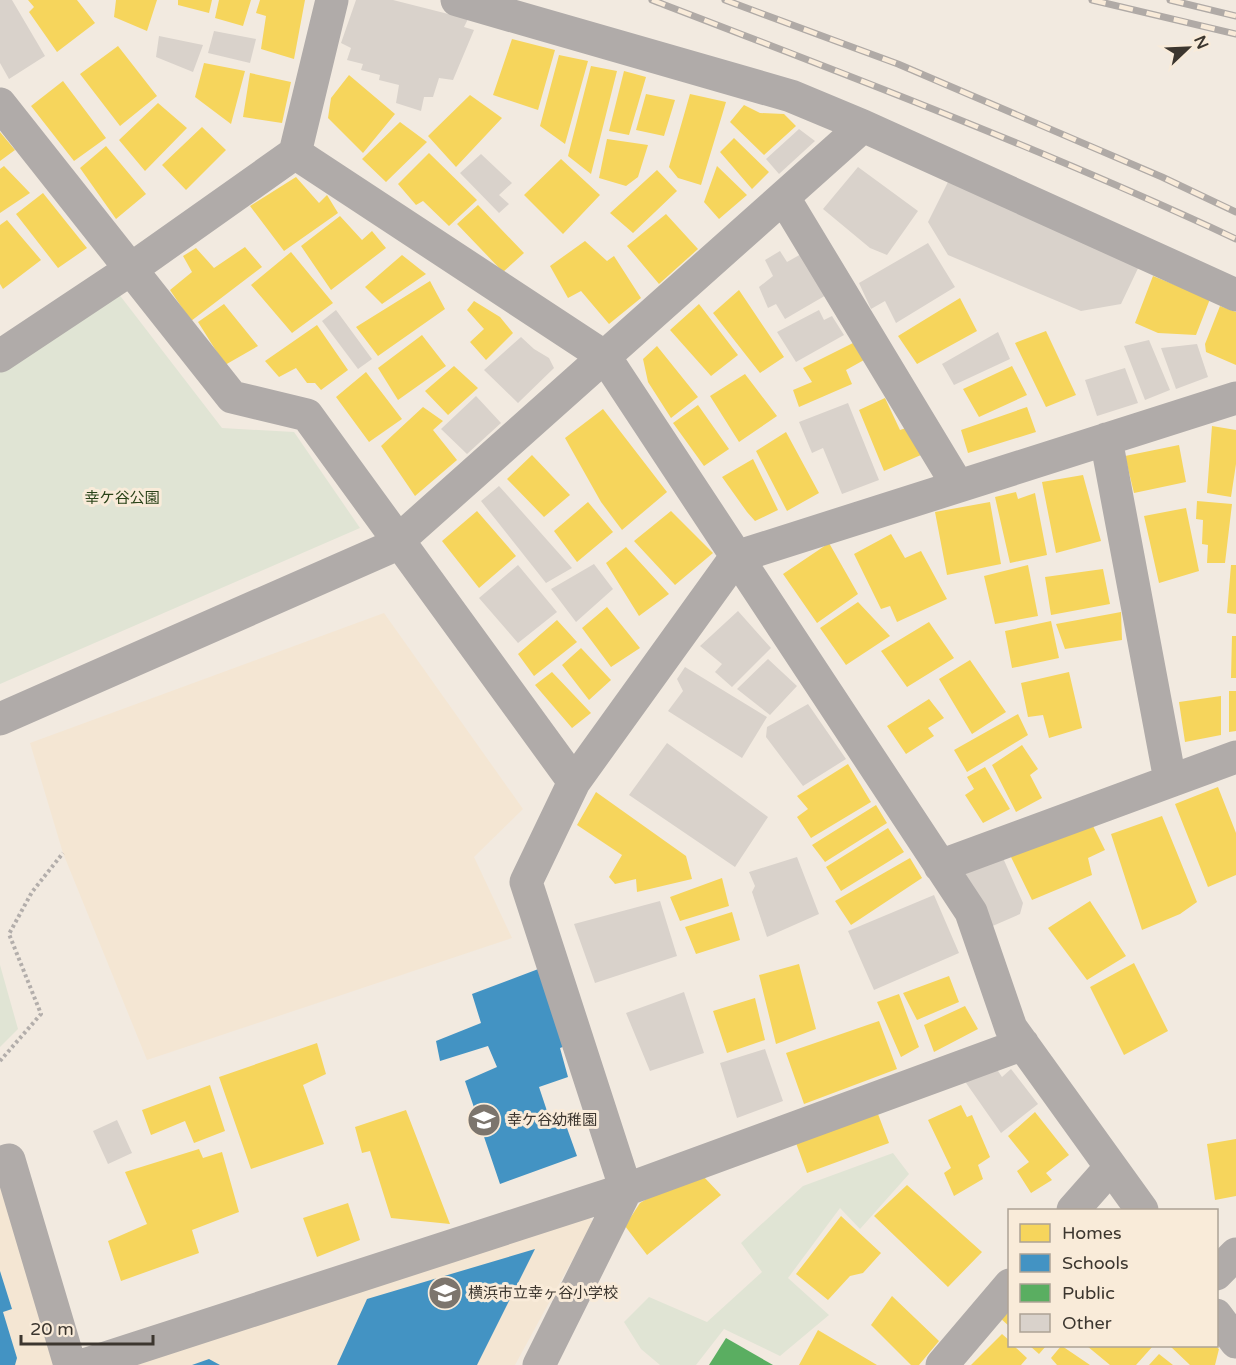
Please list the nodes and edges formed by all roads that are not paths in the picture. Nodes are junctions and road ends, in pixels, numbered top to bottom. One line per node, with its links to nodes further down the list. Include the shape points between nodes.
1 (332, 0): 5 (street)
2 (457, 0): 4 (street, via 791,96)
3 (0, 104): 7 (street)
4 (863, 126): 6 (street); 8 (street)
5 (295, 153): 7 (street); 10 (street)
6 (784, 198): 10 (street); 13 (street)
7 (131, 269): 9 (street); 14 (street, via 232,397 307,415)
8 (1236, 295)
9 (0, 356)
10 (605, 357): 14 (street); 15 (street)
11 (1236, 398): 12 (street)
12 (1106, 439): 13 (street); 18 (street)
13 (958, 486): 15 (street)
14 (398, 542): 16 (street); 19 (street)
15 (736, 556): 19 (street); 20 (street)
16 (0, 719)
17 (1236, 757): 18 (street)
18 (1170, 780): 20 (street)
19 (574, 782): 24 (street, via 526,882)
20 (940, 866): 21 (street, via 971,912 1011,1028)
21 (1023, 1044): 23 (street); 24 (street)
22 (0, 1163): 32 (street, via 9,1160)
23 (1111, 1167): 25 (street); 26 (street)
24 (626, 1190): 33 (street); 34 (street)
25 (1074, 1209)
26 (1141, 1209)
27 (1236, 1254): 28 (street)
28 (1218, 1272)
29 (1008, 1287): 35 (street)
30 (1218, 1318): 31 (street)
31 (1236, 1342)
32 (70, 1365)
33 (84, 1365)
34 (538, 1365)
35 (942, 1365)

